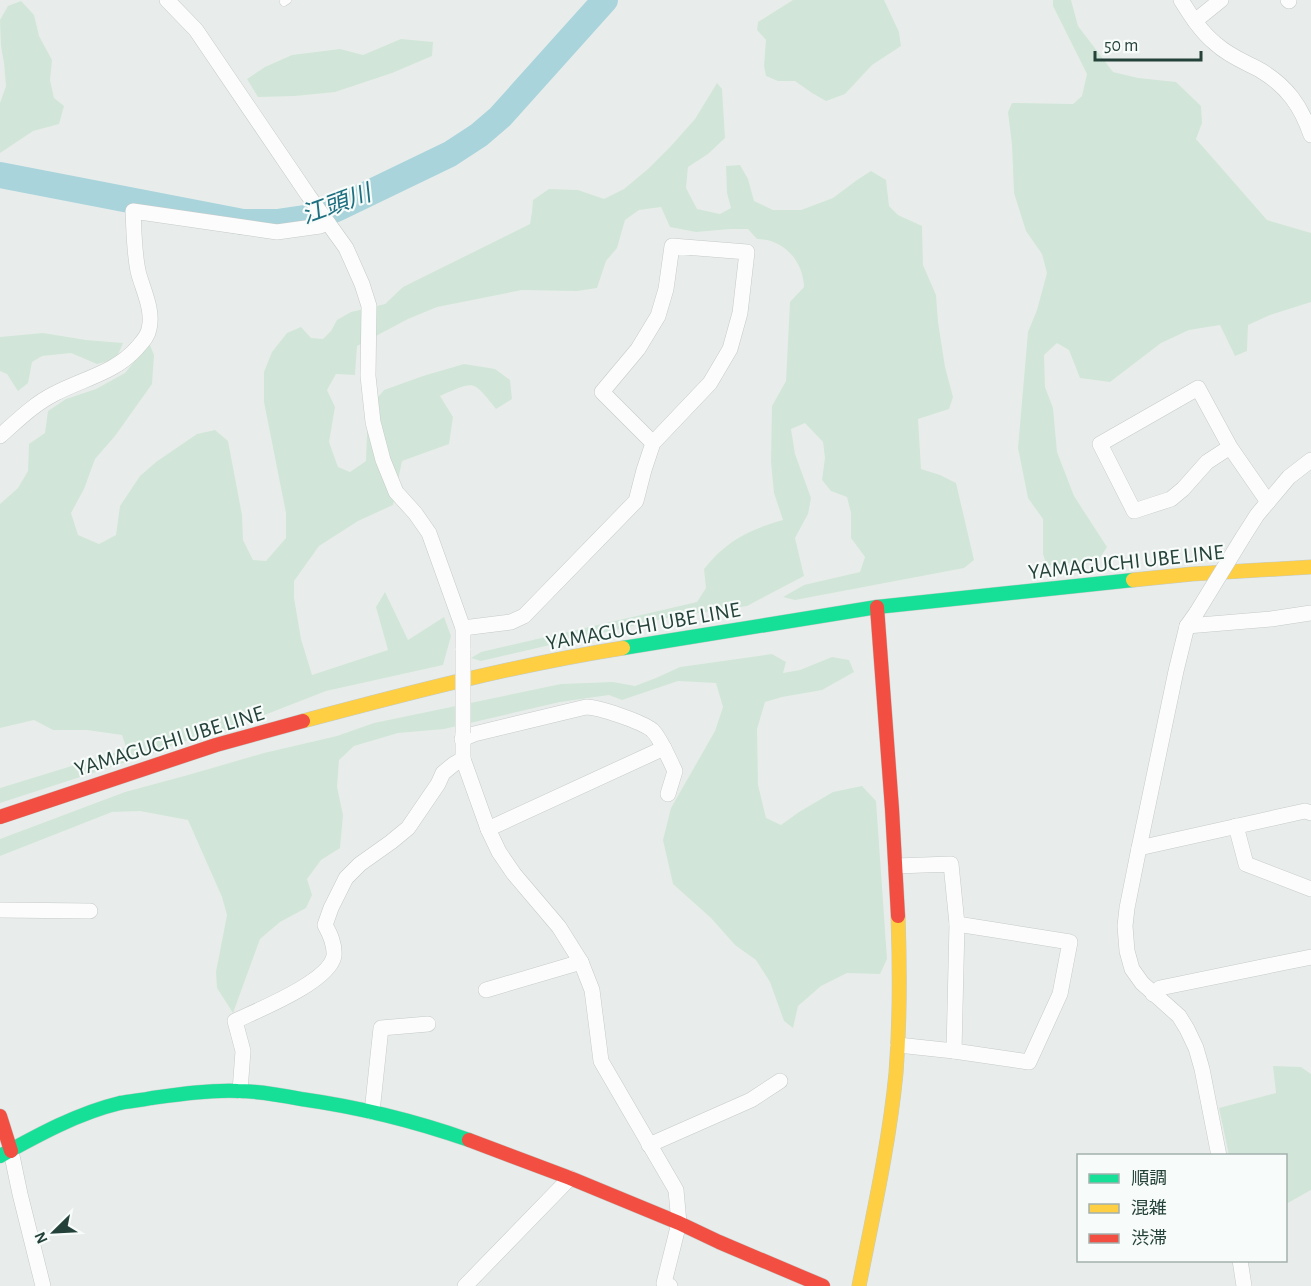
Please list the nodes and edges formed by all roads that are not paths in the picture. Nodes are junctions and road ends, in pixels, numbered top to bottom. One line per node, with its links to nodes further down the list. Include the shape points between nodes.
1 (167, 0): 6 (street, via 196,30)
2 (1181, 0): 4 (street)
3 (1221, 0): 4 (street)
4 (1195, 21): 5 (street, via 1215,44 1272,78 1294,98)
5 (1311, 135)
6 (326, 222): 7 (street, via 277,232 133,212 138,270 149,312 149,328 143,341 130,356 110,369 37,405); 16 (street, via 346,248 369,306 368,376 373,422 383,460 396,492 429,533)
7 (0, 436)
8 (653, 443): 8 (street, via 710,383 730,349 740,312 747,252 672,246 658,316 638,349 602,392); 16 (street, via 636,501 524,616 511,622)
9 (1230, 447): 9 (street, via 1207,462 1171,499 1134,511 1100,444 1198,388); 11 (street)
10 (1311, 460): 11 (street, via 1289,477)
11 (1268, 502): 15 (street, bridge)
12 (1311, 567): 13 (street, YAMAGUCHI UBE LINE, via 1192,574)
13 (877, 606): 22 (street, YAMAGUCHI UBE LINE, via 585,654 366,704 216,745); 26 (street)
14 (1311, 613): 15 (street)
15 (1187, 626): 25 (street)
16 (463, 628): 17 (street, bridge)
17 (462, 736): 18 (street, via 594,707 653,731); 19 (street)
18 (664, 748): 20 (street, via 675,771); 24 (street)
19 (463, 759): 24 (street); 39 (street, via 443,773 408,828 346,878 325,925 332,937 334,956 329,967 285,999 235,1021 243,1051)
20 (668, 794)
21 (1311, 813): 23 (street)
22 (0, 818)
23 (1236, 826): 25 (street); 27 (street, via 1246,864)
24 (488, 829): 32 (street, via 514,874)
25 (1138, 848): 34 (street, via 1125,926 1127,951 1132,969)
26 (896, 866): 30 (street, via 951,864); 36 (street)
27 (1311, 889)
28 (0, 910): 29 (street)
29 (90, 911)
30 (957, 924): 37 (street); 37 (street, via 1070,942 1060,994 1029,1062)
31 (1311, 957): 34 (street, via 1160,988)
32 (581, 962): 33 (street); 42 (street, via 592,990 601,1061)
33 (486, 990)
34 (1153, 994): 44 (street, via 1179,1016 1196,1048)
35 (428, 1024): 40 (street, via 381,1028)
36 (898, 1045): 37 (street); 52 (street, via 889,1125)
37 (954, 1051)
38 (780, 1081): 42 (street, via 751,1100)
39 (240, 1091): 40 (street); 43 (street, via 208,1091 120,1103 43,1132)
40 (372, 1112): 45 (street, via 449,1133)
41 (0, 1116): 43 (street)
42 (649, 1144): 46 (street, via 676,1190)
43 (5, 1153): 48 (street, via 20,1194)
44 (1219, 1154)
45 (570, 1178): 46 (street); 49 (street)
46 (680, 1223): 50 (street, via 664,1283); 51 (street)
47 (1240, 1262): 53 (street)
48 (43, 1286)
49 (465, 1286)
50 (670, 1286)
51 (824, 1286)
52 (859, 1286)
53 (1244, 1286)

